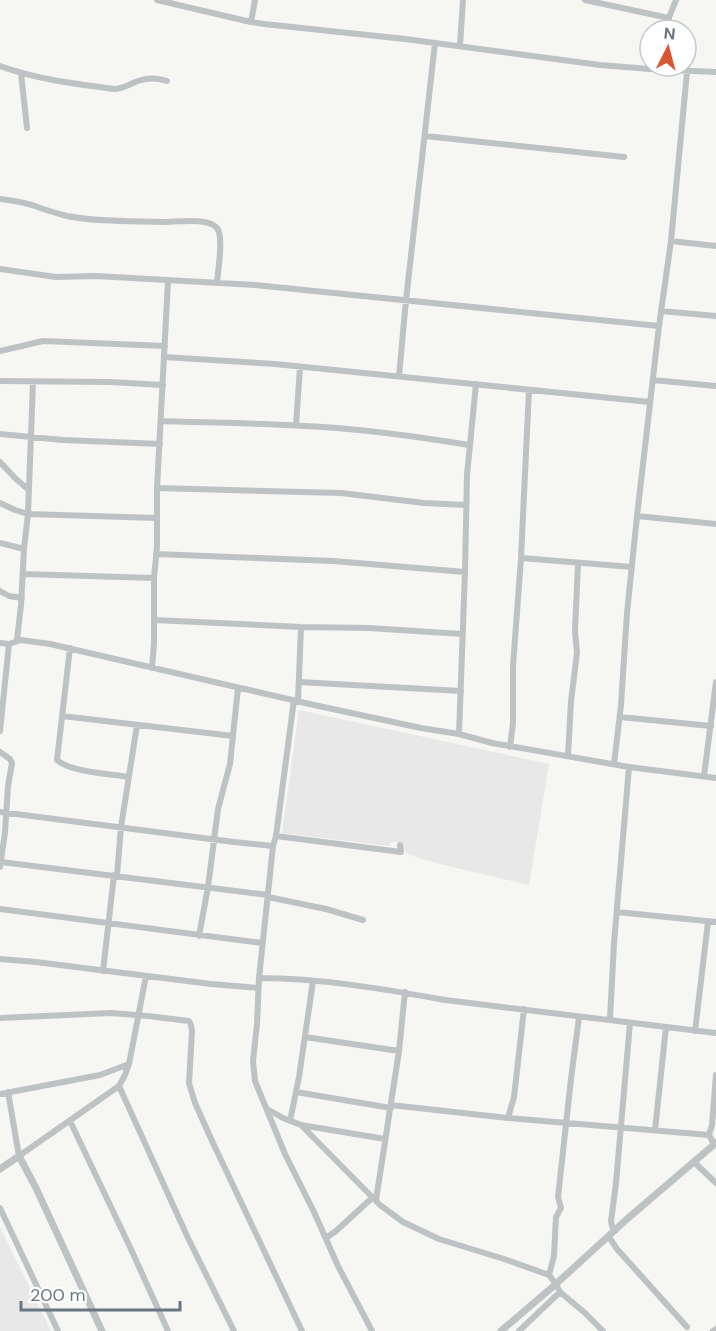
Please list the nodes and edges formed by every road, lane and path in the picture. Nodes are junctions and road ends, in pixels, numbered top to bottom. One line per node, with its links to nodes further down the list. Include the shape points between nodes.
1 (157, 0): 7 (street)
2 (255, 0): 7 (street)
3 (463, 0): 9 (street)
4 (585, 0): 6 (street)
5 (676, 0): 6 (street)
6 (669, 18)
7 (251, 22): 8 (street)
8 (435, 42): 9 (street); 18 (street)
9 (460, 45): 11 (street)
10 (0, 66): 14 (street)
11 (638, 67)
12 (698, 72): 13 (street)
13 (716, 72)
14 (21, 73): 16 (street, via 114,89 145,79); 17 (street)
15 (686, 78): 21 (street)
16 (167, 81)
17 (27, 128)
18 (425, 136): 19 (street); 26 (street)
19 (624, 157)
20 (0, 199): 25 (street, via 80,218 210,223 220,236)
21 (671, 241): 22 (street); 27 (street)
22 (716, 246)
23 (0, 269): 24 (street, via 56,277)
24 (168, 281): 25 (street); 30 (street)
25 (217, 282): 26 (street)
26 (406, 300): 29 (street); 34 (street)
27 (661, 311): 28 (street); 29 (street)
28 (716, 316)
29 (659, 326): 35 (street)
30 (165, 346): 31 (street, via 43,341); 32 (street)
31 (0, 351)
32 (164, 357): 33 (street); 39 (street)
33 (300, 367): 34 (street); 44 (street)
34 (399, 376): 38 (street)
35 (653, 380): 40 (street); 42 (street)
36 (0, 381): 37 (street)
37 (33, 382): 39 (street); 46 (street)
38 (476, 384): 41 (street); 48 (street)
39 (163, 385): 43 (street)
40 (716, 386)
41 (529, 390): 42 (street); 61 (street)
42 (650, 402): 55 (street)
43 (161, 421): 44 (street); 47 (street)
44 (296, 425): 48 (street)
45 (0, 434): 46 (street)
46 (30, 437): 47 (street); 51 (street)
47 (160, 444): 50 (street)
48 (469, 445): 53 (street)
49 (0, 462): 51 (street)
50 (157, 489): 53 (street, via 340,493); 56 (street)
51 (29, 490): 54 (street)
52 (0, 503): 54 (street)
53 (466, 505): 64 (street)
54 (28, 514): 56 (street); 59 (street)
55 (637, 516): 57 (street); 63 (street)
56 (157, 518): 60 (street)
57 (716, 525)
58 (0, 543): 59 (street)
59 (24, 549): 65 (street)
60 (156, 554): 64 (street, via 364,563); 66 (street)
61 (521, 558): 62 (street); 89 (street)
62 (578, 562): 63 (street); 91 (street, via 577,652)
63 (632, 567): 83 (street)
64 (465, 572): 71 (street)
65 (22, 574): 66 (street); 68 (street)
66 (154, 578): 69 (street)
67 (0, 591): 68 (street)
68 (22, 598): 72 (street)
69 (154, 620): 70 (street); 76 (street)
70 (302, 627): 71 (street); 78 (street)
71 (462, 634): 80 (street)
72 (17, 640): 74 (street); 75 (street)
73 (0, 643): 74 (street)
74 (9, 644): 86 (street)
75 (70, 648): 76 (street); 82 (street)
76 (152, 668): 79 (street)
77 (716, 681): 85 (street)
78 (299, 682): 80 (street); 81 (street)
79 (238, 688): 81 (street); 88 (street)
80 (461, 692): 87 (street)
81 (296, 701): 87 (street); 99 (street)
82 (63, 716): 84 (street); 95 (street, via 58,761)
83 (620, 717): 85 (street); 92 (street)
84 (137, 725): 88 (street); 95 (street)
85 (711, 726): 94 (street)
86 (0, 728)
87 (459, 734): 89 (street)
88 (233, 736): 100 (street)
89 (510, 747): 91 (street)
90 (0, 752): 97 (street, via 12,763)
91 (568, 756): 92 (street)
92 (614, 764): 93 (street)
93 (629, 767): 94 (street); 109 (street)
94 (704, 776): 96 (street)
95 (129, 777): 98 (street)
96 (716, 778)
97 (3, 812): 98 (street); 103 (street)
98 (121, 827): 100 (street); 105 (street)
99 (276, 836): 101 (street, via 401,852); 102 (street)
100 (214, 839): 102 (street); 106 (street)
101 (400, 845)
102 (273, 846): 107 (street)
103 (1, 862): 104 (street); 105 (street)
104 (0, 867)
105 (116, 875): 106 (street); 113 (street)
106 (208, 887): 107 (street); 114 (street)
107 (268, 896): 110 (street); 115 (street)
108 (0, 909): 113 (street)
109 (617, 912): 111 (street); 127 (street)
110 (363, 920)
111 (708, 922): 112 (street); 130 (street)
112 (716, 922)
113 (110, 923): 114 (street); 117 (street)
114 (199, 936): 115 (street)
115 (262, 943): 119 (street)
116 (0, 959): 117 (street)
117 (103, 971): 118 (street)
118 (146, 976): 121 (street); 124 (street)
119 (259, 978): 120 (street); 121 (street)
120 (313, 981): 122 (street); 132 (street)
121 (258, 988): 140 (street, via 253,1069)
122 (405, 992): 123 (street); 133 (street)
123 (524, 1009): 125 (street); 141 (street)
124 (138, 1014): 126 (street); 134 (street); 167 (street, via 190,1022 189,1083 195,1103)
125 (579, 1017): 127 (street); 144 (street)
126 (0, 1018)
127 (610, 1019): 128 (street)
128 (630, 1023): 129 (street); 146 (street)
129 (666, 1028): 130 (street); 147 (street)
130 (695, 1030): 131 (street)
131 (716, 1033)
132 (305, 1036): 133 (street); 138 (street)
133 (399, 1051): 139 (street)
134 (129, 1064): 136 (street); 137 (street, via 100,1076)
135 (716, 1075): 148 (street)
136 (119, 1086): 142 (street); 166 (street)
137 (2, 1092): 151 (street)
138 (296, 1092): 139 (street); 143 (street)
139 (391, 1106): 141 (street); 149 (street)
140 (266, 1109): 143 (street); 158 (street)
141 (508, 1118): 144 (street)
142 (70, 1121): 151 (street); 165 (street)
143 (290, 1121): 145 (street)
144 (567, 1122): 146 (street); 159 (street, via 558,1197 561,1209 556,1217)
145 (301, 1125): 149 (street); 155 (street)
146 (620, 1127): 147 (street); 157 (street)
147 (655, 1130): 148 (street)
148 (709, 1135): 150 (street)
149 (385, 1139): 155 (street)
150 (715, 1144): 152 (street)
151 (19, 1156): 153 (street); 164 (street)
152 (694, 1162): 154 (street); 157 (street)
153 (0, 1169)
154 (716, 1183)
155 (374, 1199): 158 (street); 159 (street, via 403,1222 439,1239)
156 (0, 1208): 163 (street)
157 (612, 1234): 160 (street); 162 (street, via 617,1249)
158 (326, 1238): 168 (street)
159 (549, 1275): 160 (street)
160 (556, 1284): 161 (street); 169 (street)
161 (560, 1292): 170 (street); 171 (street)
162 (688, 1330)
163 (58, 1331)
164 (102, 1331)
165 (168, 1331)
166 (234, 1331)
167 (302, 1331)
168 (372, 1331)
169 (501, 1331)
170 (519, 1331)
171 (603, 1331)

